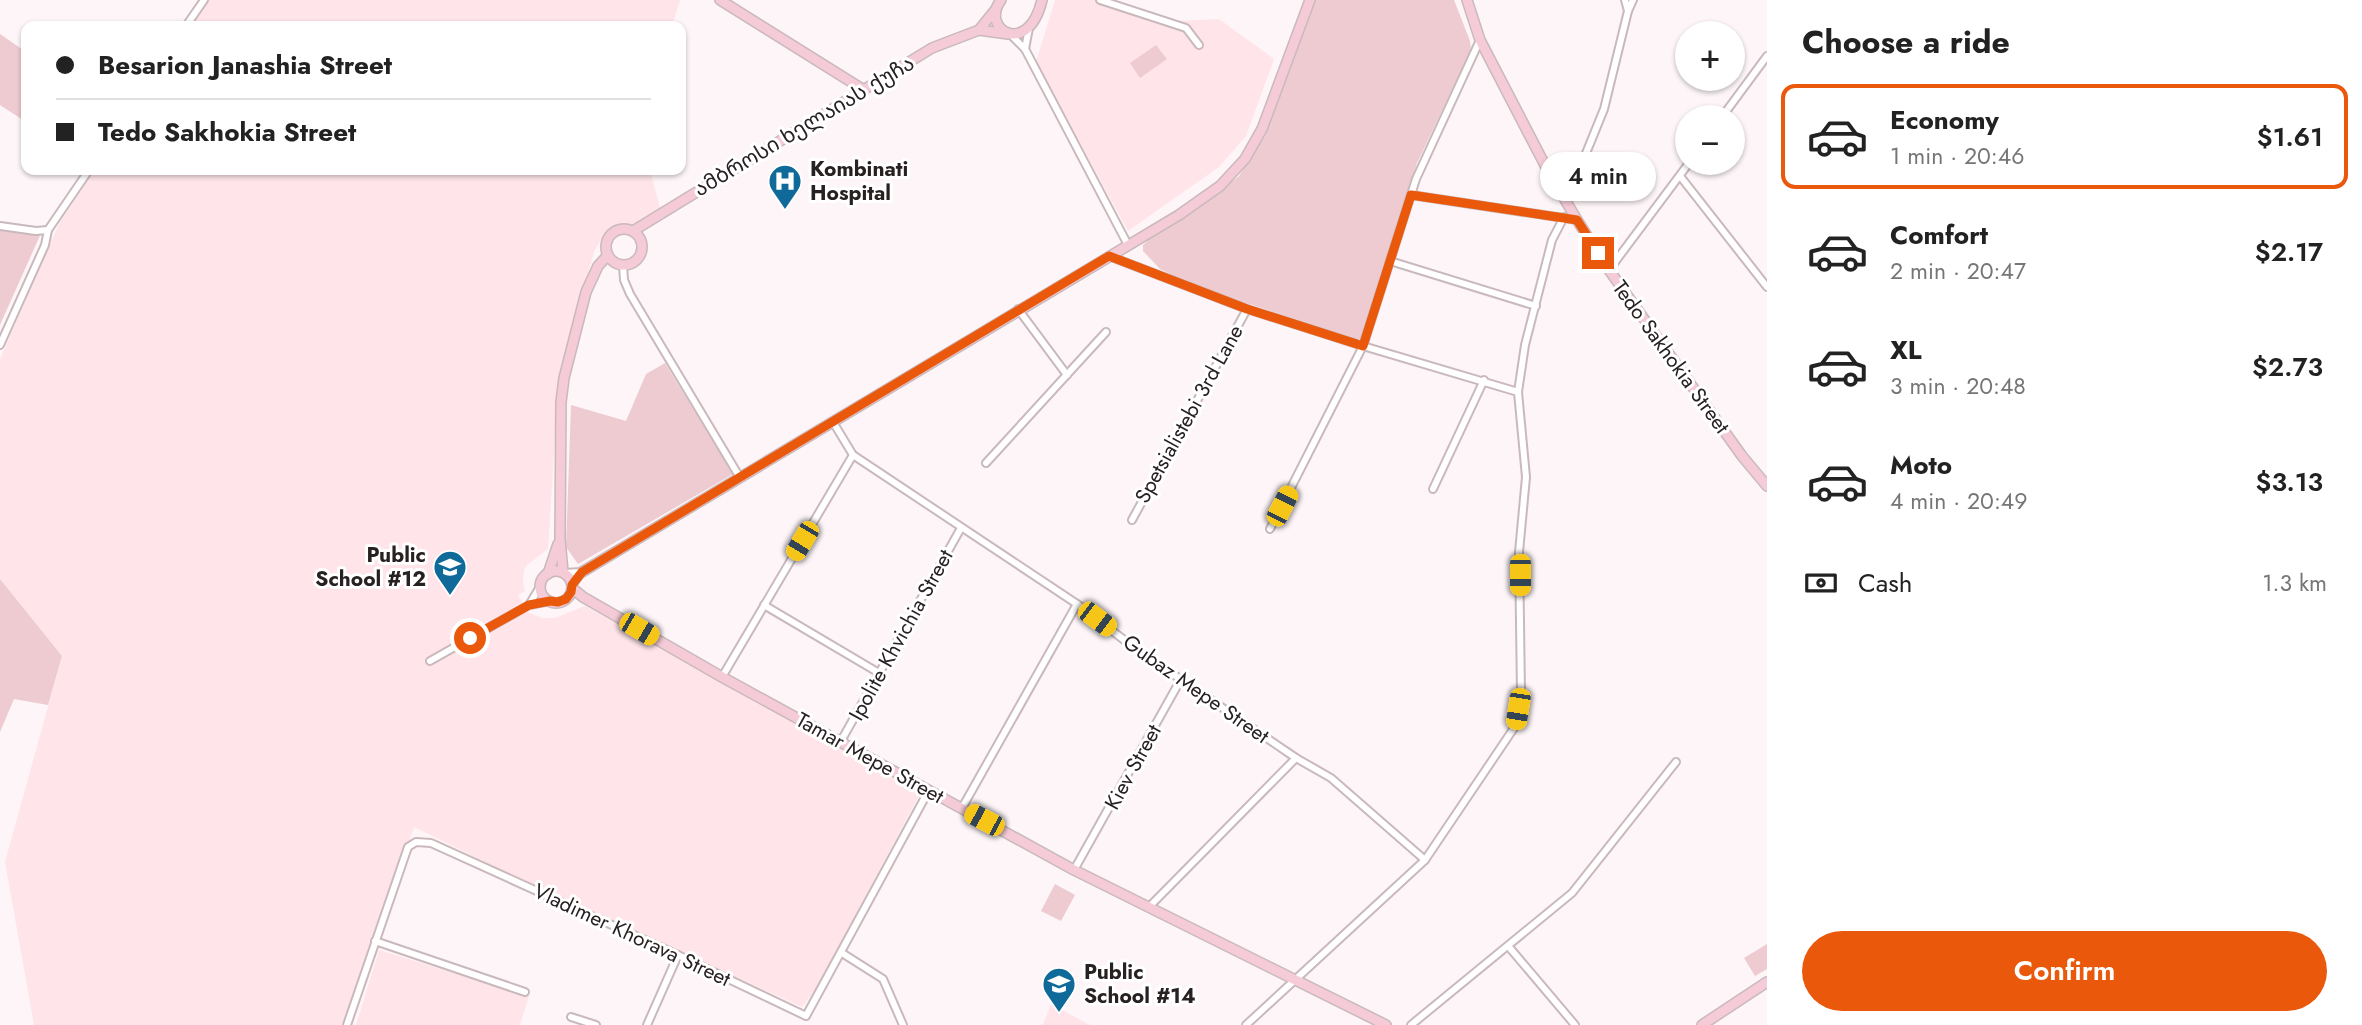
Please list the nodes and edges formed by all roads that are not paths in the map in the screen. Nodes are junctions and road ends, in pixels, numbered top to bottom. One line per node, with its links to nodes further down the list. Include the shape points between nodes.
1 (204, 0): 12 (street)
2 (720, 0): 20 (street)
3 (1042, 0): 13 (street)
4 (1100, 0): 9 (street)
5 (1310, 0): 31 (street, via 1262,129 1245,159 1220,186)
6 (1467, 0): 16 (street, Tedo Sakhokia Street)
7 (1625, 0): 11 (street)
8 (1633, 0): 11 (street)
9 (1113, 2): 17 (street, via 1186,28)
10 (998, 4): 14 (street); 15 (street, via 999,26)
11 (1628, 11): 25 (street, via 1604,109)
12 (189, 21)
13 (1029, 28): 15 (street); 18 (street)
14 (979, 30): 15 (street); 20 (street, ამბროსი ხელაიას ქუჩა, via 932,48)
15 (1010, 34): 18 (street)
16 (1480, 40): 24 (street); 25 (street, Tedo Sakhokia Street)
17 (1199, 45)
18 (1024, 49): 31 (street)
19 (1767, 56): 21 (street)
20 (864, 90): 30 (street, ამბროსი ხელაიას ქუჩა)
21 (1731, 105)
22 (86, 175): 29 (street)
23 (1680, 176): 36 (street); 37 (street)
24 (1411, 195): 26 (street); 34 (street)
25 (1567, 200): 27 (street, Tedo Sakhokia Street)
26 (1564, 217): 27 (street); 38 (street, via 1552,240)
27 (1577, 220): 36 (street, Tedo Sakhokia Street)
28 (0, 226): 29 (street)
29 (48, 230): 42 (street)
30 (633, 232): 32 (street, via 621,229 611,235); 35 (street, via 641,240 642,252 635,262)
31 (1128, 245): 33 (street)
32 (608, 255): 35 (street); 56 (street, via 586,292 564,378)
33 (1109, 256): 39 (street); 40 (street)
34 (1390, 261): 38 (street); 43 (street)
35 (623, 265): 50 (street, via 630,295)
36 (1609, 270): 51 (street, Tedo Sakhokia Street)
37 (1767, 286)
38 (1536, 306): 46 (street)
39 (1018, 309): 44 (street); 47 (street)
40 (1247, 309): 43 (street); 53 (street, Spetsialistebi 3rd Lane)
41 (1106, 332): 44 (street)
42 (0, 345)
43 (1363, 346): 45 (street); 55 (street)
44 (1067, 375): 49 (street)
45 (1484, 380): 46 (street); 52 (street)
46 (1518, 392): 77 (street, via 1526,477 1520,552 1521,693 1516,725)
47 (833, 422): 48 (street, Gubaz Mepe Street); 50 (street)
48 (853, 455): 54 (street, Gubaz Mepe Street); 67 (street)
49 (986, 463)
50 (739, 476): 57 (street)
51 (1767, 486)
52 (1433, 489)
53 (1132, 520)
54 (961, 528): 65 (street, Gubaz Mepe Street); 69 (street, Ipolite Khvichia Street)
55 (1270, 528)
56 (560, 539): 58 (street); 59 (street)
57 (582, 572): 58 (street); 61 (street)
58 (564, 573): 59 (street); 61 (street)
59 (548, 574): 60 (street)
60 (541, 585): 63 (street); 66 (street)
61 (572, 587): 62 (street, Tamar Mepe Street); 64 (street)
62 (583, 597): 64 (street); 70 (street, Tamar Mepe Street)
63 (550, 601): 64 (street); 66 (street)
64 (562, 601)
65 (1077, 604): 71 (street, Gubaz Mepe Street); 76 (street)
66 (529, 605): 68 (street)
67 (764, 605): 69 (street); 70 (street)
68 (430, 661)
69 (879, 673): 72 (street, Ipolite Khvichia Street)
70 (722, 677): 72 (street, Tamar Mepe Street)
71 (1181, 679): 73 (street, Gubaz Mepe Street); 78 (street)
72 (841, 741): 75 (street, Tamar Mepe Street)
73 (1296, 758): 77 (street, Gubaz Mepe Street, via 1331,778); 79 (street)
74 (1676, 762): 81 (street, via 1572,893)
75 (929, 790): 76 (street, Tamar Mepe Street); 82 (street)
76 (962, 808): 78 (street, Tamar Mepe Street)
77 (1425, 860): 84 (street)
78 (1074, 870): 79 (street, Tamar Mepe Street)
79 (1150, 906): 84 (street, Tamar Mepe Street)
80 (375, 942): 83 (street, Vladimer Khorava Street, via 408,847 421,841); 86 (street); 89 (street, Vladimer Khorava Street)
81 (1509, 947): 96 (street); 97 (street)
82 (842, 953): 87 (street); 93 (street, via 883,979)
83 (678, 955): 87 (street, Vladimer Khorava Street); 91 (street)
84 (1295, 982): 94 (street); 95 (street, Tamar Mepe Street)
85 (1767, 982): 98 (street)
86 (525, 992)
87 (806, 1016): 92 (street)
88 (571, 1017): 90 (street)
89 (347, 1025)
90 (596, 1025)
91 (647, 1025)
92 (801, 1025)
93 (903, 1025)
94 (1246, 1025)
95 (1386, 1025)
96 (1411, 1025)
97 (1575, 1025)
98 (1702, 1025)

